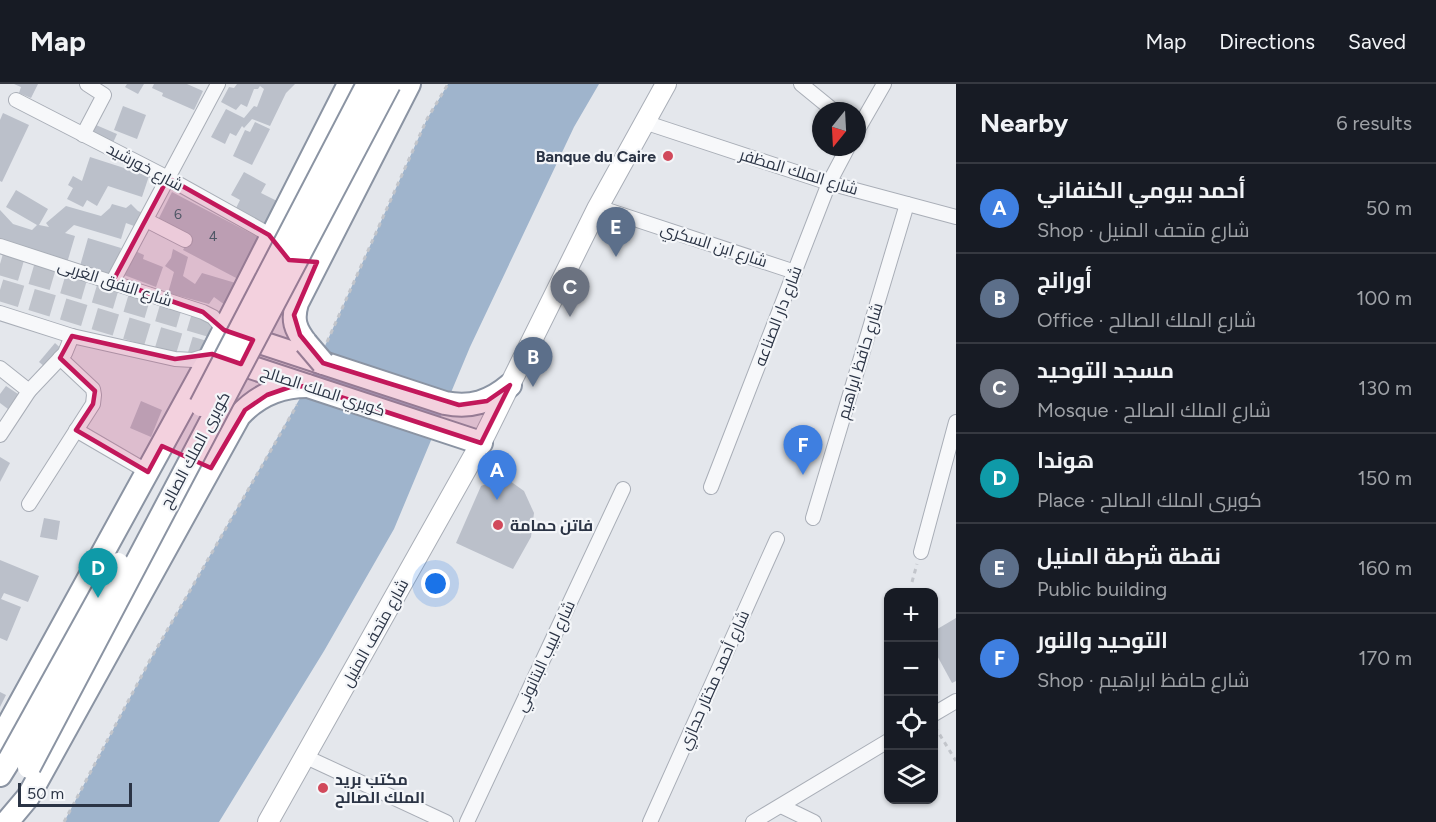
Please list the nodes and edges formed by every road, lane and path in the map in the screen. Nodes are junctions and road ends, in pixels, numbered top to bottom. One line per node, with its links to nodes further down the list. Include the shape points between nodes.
1 (87, 84): 15 (street, via 104,95)
2 (219, 84): 17 (street)
3 (349, 84): 23 (highway)
4 (368, 84): 63 (highway, كوبرى الملك الصالح, bridge, via 135,532)
5 (389, 84): 65 (highway, كوبرى الملك الصالح, bridge, via 29,767)
6 (409, 84): 26 (highway)
7 (448, 84): 33 (path, via 427,119)
8 (666, 84): 14 (main road, شارع متحف المنيل)
9 (801, 84): 12 (street)
10 (884, 84): 13 (street)
11 (16, 100): 15 (street, شارع خورشيد)
12 (823, 102)
13 (866, 115)
14 (644, 122): 18 (street, شارع الملك المظفر); 20 (main road, شارع متحف المنيل)
15 (83, 135): 17 (street, شارع خورشيد)
16 (843, 156): 18 (street, شارع دار الصناعه)
17 (168, 178): 22 (street); 23 (street, شارع خورشيد)
18 (829, 183): 19 (street, شارع الملك المظفر); 27 (street, شارع دار الصناعه)
19 (907, 204): 21 (street, شارع الملك المظفر); 52 (street, شارع حافظ ابراهيم)
20 (598, 207): 27 (street, شارع ابن السكري); 36 (main road, شارع متحف المنيل)
21 (956, 217)
22 (146, 220): 24 (street); 28 (street)
23 (272, 238): 26 (highway, via 275,247 289,260); 30 (highway)
24 (185, 240)
25 (0, 246): 28 (street, شارع النفق الغربى)
26 (317, 262): 33 (highway, via 294,315 294,326)
27 (795, 272): 49 (street, شارع دار الصناعه)
28 (113, 281): 30 (street, شارع النفق الغربى, via 203,312)
29 (0, 313): 31 (street)
30 (224, 330): 32 (highway); 33 (highway, كوبري الملك الصالح)
31 (72, 336): 32 (street, via 176,359 194,360); 34 (street)
32 (212, 354): 37 (highway, كوبري الملك الصالح); 46 (highway)
33 (316, 356): 40 (highway, كوبري الملك الصالح)
34 (60, 358): 39 (street); 42 (street, via 93,389 93,404)
35 (0, 368): 39 (street)
36 (510, 385): 40 (highway, via 487,401); 45 (main road, شارع متحف المنيل)
37 (273, 386): 38 (highway, كوبري الملك الصالح); 47 (highway, via 239,416)
38 (308, 386): 44 (highway, كوبري الملك الصالح); 67 (path, via 150,660)
39 (29, 391): 43 (street)
40 (455, 404): 44 (highway, via 470,408 476,416 475,427)
41 (956, 422): 54 (street)
42 (76, 430): 48 (street); 51 (street)
43 (0, 435)
44 (458, 436): 45 (highway, كوبري الملك الصالح)
45 (481, 443): 61 (main road, شارع متحف المنيل)
46 (162, 446): 47 (highway); 48 (highway)
47 (211, 468): 66 (highway, via 28,797)
48 (148, 472): 59 (highway)
49 (711, 487)
50 (623, 489): 70 (street, شارع لبيب البتانوني)
51 (29, 504)
52 (813, 519)
53 (777, 539): 71 (street, شارع أحمد مختار حجازي)
54 (921, 552): 55 (path)
55 (912, 582)
56 (956, 701): 57 (street)
57 (938, 711)
58 (938, 733): 62 (path)
59 (0, 740)
60 (884, 743): 64 (street)
61 (306, 757): 68 (main road, شارع متحف المنيل); 69 (street)
62 (956, 761)
63 (0, 775)
64 (781, 806): 72 (street); 73 (street)
65 (0, 814)
66 (7, 822)
67 (64, 822)
68 (268, 822)
69 (446, 822)
70 (467, 822)
71 (650, 822)
72 (753, 822)
73 (814, 822)

